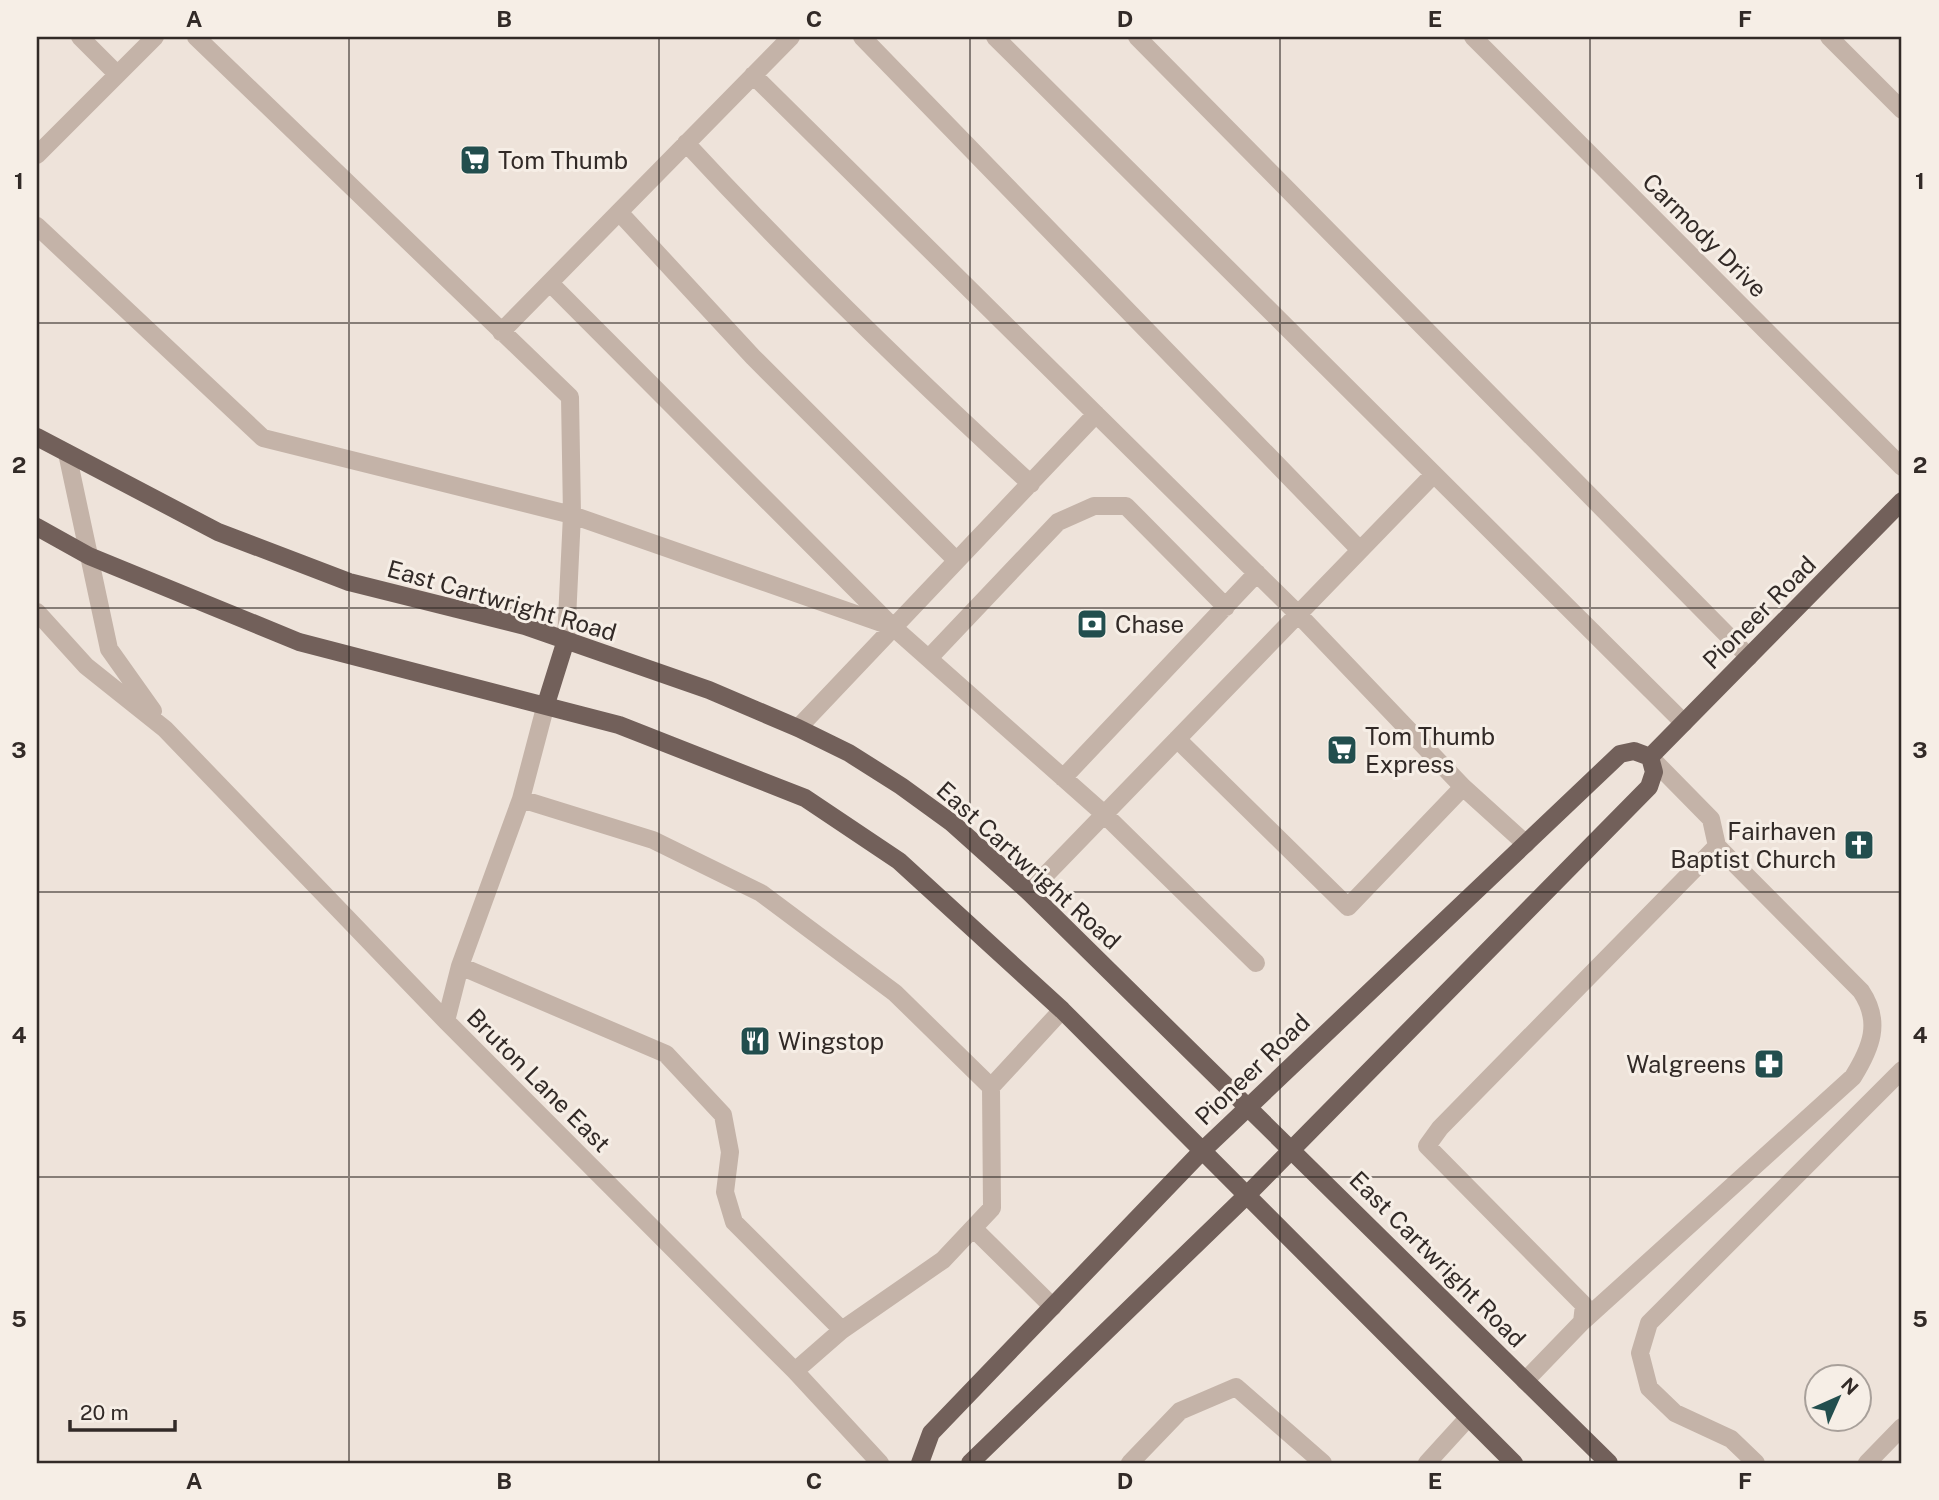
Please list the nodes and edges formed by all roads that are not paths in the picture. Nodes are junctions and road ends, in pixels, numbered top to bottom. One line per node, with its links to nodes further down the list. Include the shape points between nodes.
1 (80, 37): 10 (street)
2 (155, 37): 10 (street)
3 (196, 37): 18 (street)
4 (791, 37): 11 (street)
5 (862, 37): 28 (street)
6 (995, 37): 23 (street)
7 (1137, 37): 37 (street)
8 (1473, 37): 22 (street, Carmody Drive)
9 (1829, 37): 12 (street)
10 (117, 74): 14 (street)
11 (753, 75): 13 (street); 19 (street)
12 (1902, 110)
13 (686, 143): 15 (street); 24 (street, via 948,408)
14 (37, 155)
15 (619, 212): 17 (street); 30 (street, via 753,357)
16 (37, 226): 26 (street, via 263,438)
17 (550, 283): 18 (street); 35 (street)
18 (501, 332): 26 (street, via 569,397)
19 (1096, 414): 24 (street); 31 (street)
20 (37, 437): 21 (main road, East Cartwright Road)
21 (67, 453): 29 (street, Bruton Lane East); 36 (main road, East Cartwright Road, via 218,532 349,582)
22 (1902, 467)
23 (1434, 474): 28 (street); 40 (street)
24 (1031, 484): 30 (street)
25 (1901, 504): 37 (main road, Pioneer Road)
26 (572, 515): 35 (street); 36 (street)
27 (37, 527): 29 (main road)
28 (1360, 550): 34 (street)
29 (89, 556): 39 (main road, via 299,642); 42 (street, Bruton Lane East, via 109,649)
30 (957, 560): 35 (street)
31 (1257, 573): 32 (street); 34 (street)
32 (1226, 607): 38 (street, via 1126,506 1094,506 1058,522); 45 (street)
33 (37, 611): 42 (street, Bruton Lane East, via 86,666)
34 (1298, 614): 43 (street); 46 (street)
35 (893, 627): 38 (street); 41 (street)
36 (566, 640): 39 (main road); 41 (main road, East Cartwright Road, via 709,690)
37 (1749, 656): 40 (main road, Pioneer Road)
38 (929, 658): 45 (street)
39 (546, 704): 47 (street); 54 (main road, via 619,725 804,797 899,861)
40 (1684, 723): 44 (main road, Pioneer Road)
41 (798, 728): 51 (main road, East Cartwright Road, via 901,786 952,823)
42 (165, 729): 55 (street, Bruton Lane East)
43 (1177, 739): 46 (street, via 1348,907); 48 (street)
44 (1650, 757): 49 (main road, Pioneer Road, via 1634,751 1620,754); 50 (street, via 1711,819); 59 (main road, via 1654,772 1649,787)
45 (1063, 778): 48 (street)
46 (1463, 787): 49 (street)
47 (521, 799): 53 (street); 57 (street, via 653,840 761,893 895,993)
48 (1103, 813): 51 (street); 52 (street)
49 (1526, 844): 58 (main road, Pioneer Road)
50 (1717, 846): 64 (street, via 1427,1146 1584,1305); 64 (street, via 1861,991 1871,1006 1868,1052 1853,1077)
51 (1029, 892): 58 (main road, East Cartwright Road)
52 (1256, 963)
53 (460, 966): 55 (street); 65 (street, via 666,1054 723,1115 730,1152 725,1192 734,1222)
54 (1062, 1010): 57 (street); 60 (main road)
55 (446, 1021): 66 (street, Bruton Lane East)
56 (1902, 1070): 78 (street, via 1649,1323 1640,1353 1649,1388 1675,1413 1731,1440)
57 (990, 1087): 62 (street, via 992,1208)
58 (1248, 1106): 59 (main road, East Cartwright Road); 60 (main road, Pioneer Road)
59 (1292, 1149): 61 (main road); 67 (main road, East Cartwright Road)
60 (1201, 1152): 61 (main road); 63 (main road, Pioneer Road)
61 (1246, 1196): 68 (main road); 72 (main road)
62 (973, 1228): 63 (street); 65 (street, via 943,1260)
63 (1053, 1307): 71 (main road, Pioneer Road, via 931,1433)
64 (1582, 1322): 67 (street)
65 (842, 1330): 66 (street)
66 (795, 1371): 70 (street, Bruton Lane East)
67 (1525, 1381): 77 (main road, East Cartwright Road)
68 (1468, 1418): 75 (street); 76 (main road)
69 (1902, 1427): 79 (street)
70 (880, 1463)
71 (920, 1463)
72 (970, 1463)
73 (1130, 1463): 74 (street, via 1180,1411 1236,1387)
74 (1324, 1463)
75 (1427, 1463)
76 (1514, 1463)
77 (1609, 1463)
78 (1756, 1463)
79 (1867, 1463)

